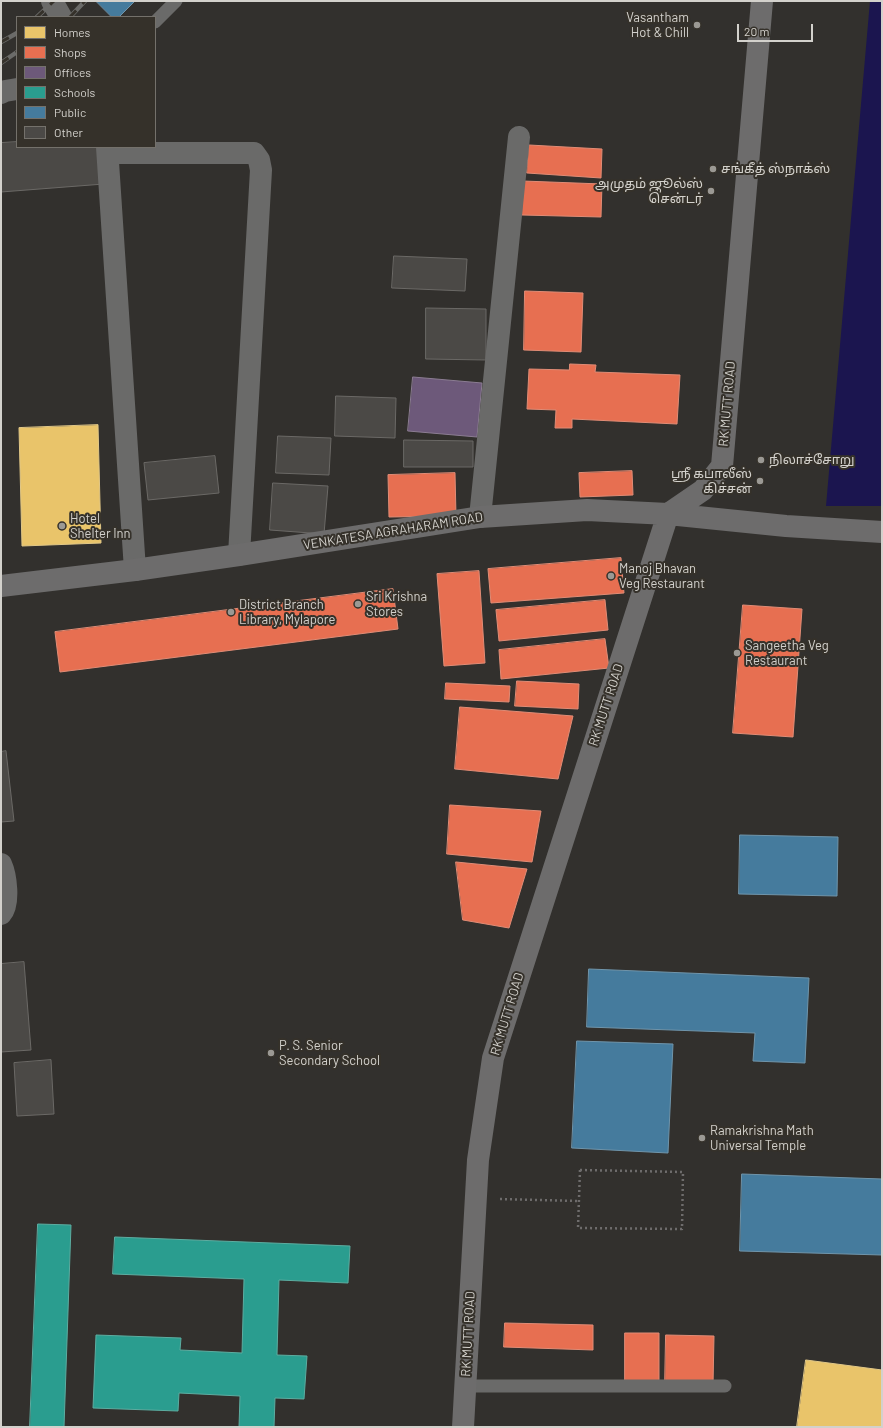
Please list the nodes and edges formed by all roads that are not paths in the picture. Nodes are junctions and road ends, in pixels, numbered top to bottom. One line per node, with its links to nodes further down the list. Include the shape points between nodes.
1 (52, 1): 4 (street)
2 (176, 1): 5 (lane)
3 (762, 1): 10 (main road, RK MUTT ROAD, via 722,466 703,490)
4 (60, 16)
5 (156, 21)
6 (16, 90): 7 (street)
7 (1, 94)
8 (519, 137): 11 (street)
9 (108, 150): 13 (street, via 249,152 254,153 259,160 261,170); 14 (street)
10 (668, 514): 11 (main road, VENKATESA AGRAHARAM ROAD, via 587,510); 12 (main road, VENKATESA AGRAHARAM ROAD, via 786,526); 18 (main road, RK MUTT ROAD, via 493,1058 478,1160)
11 (480, 517): 13 (main road, VENKATESA AGRAHARAM ROAD)
12 (882, 532)
13 (239, 555): 14 (main road, VENKATESA AGRAHARAM ROAD)
14 (136, 570): 15 (main road, VENKATESA AGRAHARAM ROAD)
15 (1, 586)
16 (1, 864): 17 (street, via 4,871 6,901)
17 (1, 914)
18 (465, 1386): 19 (lane); 20 (main road, RK MUTT ROAD)
19 (725, 1386)
20 (464, 1427)

